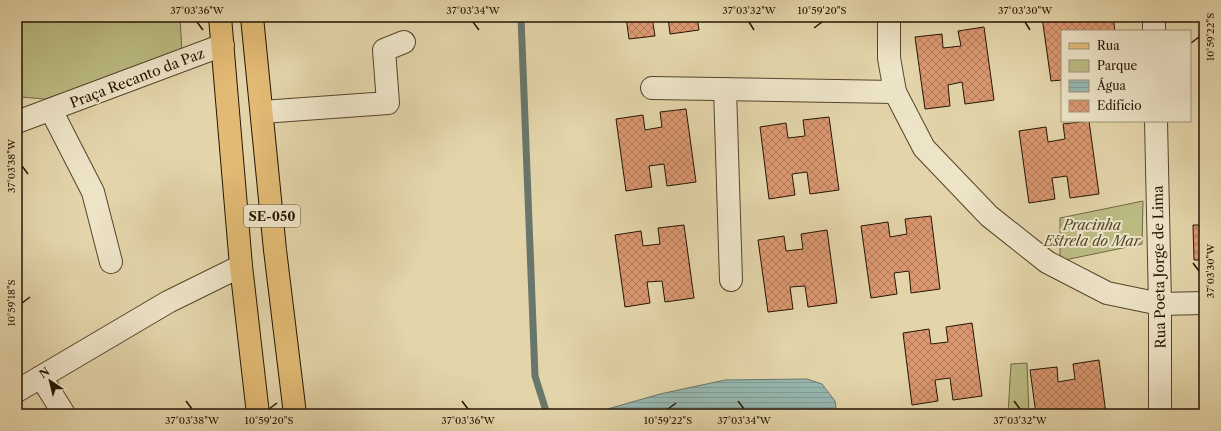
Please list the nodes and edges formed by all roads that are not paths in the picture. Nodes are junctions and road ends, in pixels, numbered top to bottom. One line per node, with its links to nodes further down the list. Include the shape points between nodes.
1 (220, 17): 7 (main road, SE-050)
2 (252, 17): 12 (main road, SE-050)
3 (889, 17): 10 (street, via 889,58)
4 (1154, 17): 5 (street)
5 (1154, 30)
6 (404, 42): 12 (street, via 384,50 388,103)
7 (223, 45): 11 (street, Praça Recanto da Paz); 16 (main road, SE-050)
8 (652, 88): 9 (street)
9 (725, 89): 10 (street); 17 (street)
10 (895, 92): 19 (street, via 924,148 989,216 1047,262 1107,293)
11 (51, 110): 13 (street, Praça Recanto da Paz); 15 (street, Praça Recanto da Paz, via 93,192)
12 (262, 112): 24 (main road, SE-050, via 275,250)
13 (17, 122)
14 (1156, 122): 19 (street, Rua Poeta Jorge de Lima)
15 (111, 262)
16 (241, 266): 20 (street, via 168,302); 23 (main road, SE-050)
17 (731, 280)
18 (1204, 303): 19 (street)
19 (1160, 304): 25 (street, Rua Poeta Jorge de Lima)
20 (41, 377): 21 (street); 22 (street)
21 (17, 390)
22 (64, 414)
23 (258, 414)
24 (295, 414)
25 (1160, 414)

